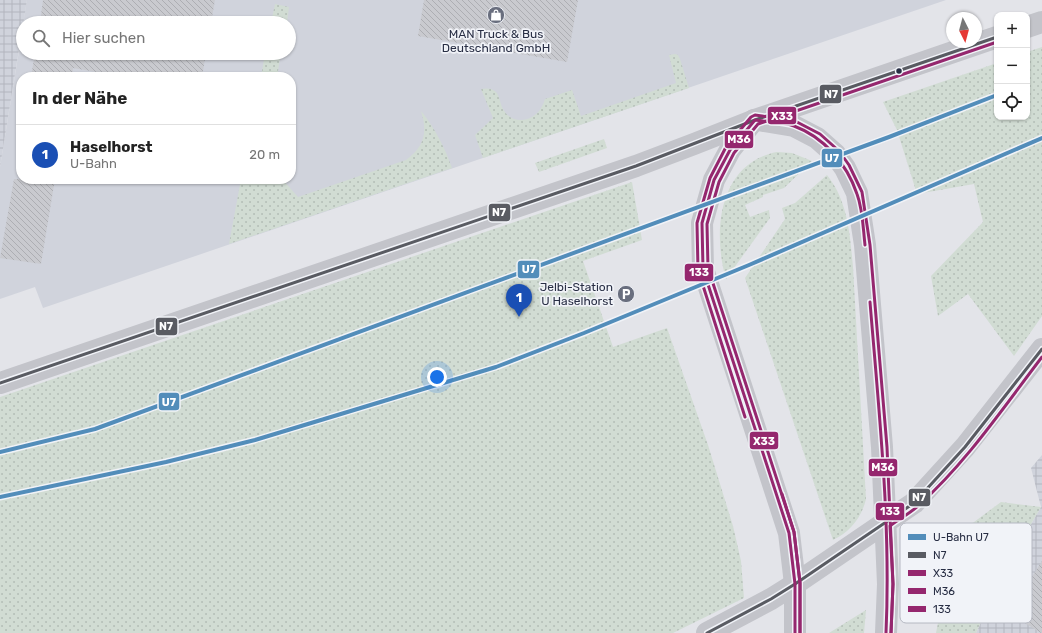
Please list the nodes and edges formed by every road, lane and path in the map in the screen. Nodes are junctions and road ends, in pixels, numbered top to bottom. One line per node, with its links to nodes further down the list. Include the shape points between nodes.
1 (1042, 22): 2 (main road)
2 (1030, 26)
3 (994, 38): 4 (main road)
4 (755, 120): 6 (main road, via 636,166); 7 (main road, via 794,126 817,138 835,154 857,193 866,252 882,447); 8 (main road, via 730,150 714,180 702,223 704,269 789,533)
5 (1042, 349): 7 (main road, via 935,482 914,503)
6 (0, 383)
7 (885, 523): 8 (main road); 11 (main road, via 888,584)
8 (796, 584): 9 (main road); 10 (main road)
9 (707, 633)
10 (795, 633)
11 (886, 633)

